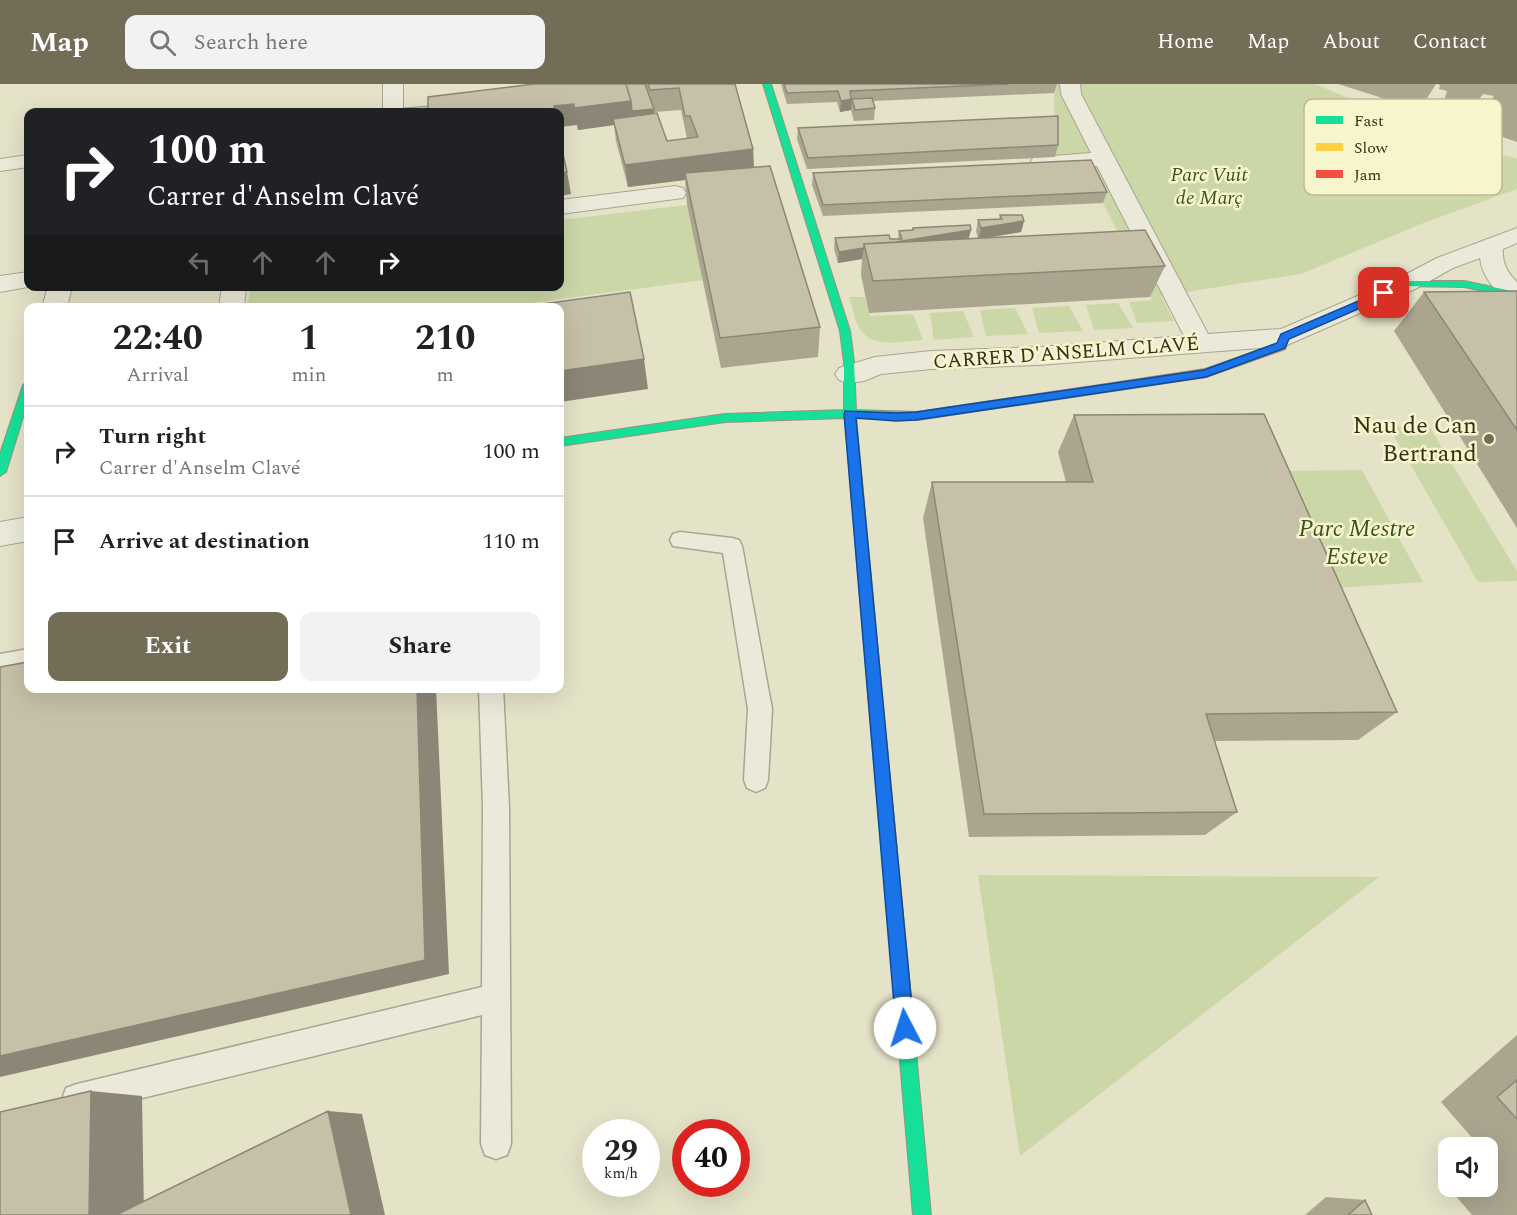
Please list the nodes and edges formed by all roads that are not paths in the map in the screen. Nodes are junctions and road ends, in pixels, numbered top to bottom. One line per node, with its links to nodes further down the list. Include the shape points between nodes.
1 (393, 84): 5 (street)
2 (767, 84): 12 (street)
3 (1070, 84): 7 (street, via 1071,94)
4 (480, 104): 6 (street)
5 (393, 108)
6 (440, 108)
7 (1103, 159): 9 (street); 22 (street)
8 (24, 162): 10 (street)
9 (1024, 164)
10 (0, 165)
11 (821, 176): 12 (street)
12 (797, 178): 23 (street, via 845,331)
13 (675, 193): 14 (street)
14 (564, 207)
15 (1517, 235): 16 (street, CARRER D'ANSELM CLAVÉ)
16 (1492, 245): 19 (street, CARRER D'ANSELM CLAVÉ); 20 (street, via 1494,271)
17 (24, 281): 18 (street)
18 (0, 284)
19 (1406, 284): 20 (street, CARRER D'ANSELM CLAVÉ, via 1464,284); 21 (street, CARRER D'ANSELM CLAVÉ)
20 (1517, 295)
21 (1285, 337): 22 (street, CARRER D'ANSELM CLAVÉ); 25 (street, CARRER D'ANSELM CLAVÉ, via 1281,345 1206,374 916,416)
22 (1200, 344): 23 (street, CARRER D'ANSELM CLAVÉ, via 931,360 875,366)
23 (849, 374): 25 (street)
24 (24, 397): 27 (street)
25 (849, 414): 26 (street, CARRER D'ANSELM CLAVÉ, via 704,420); 38 (street)
26 (564, 441)
27 (0, 472)
28 (24, 530): 29 (street)
29 (0, 534)
30 (680, 540): 34 (lane, via 732,546 760,709)
31 (24, 660): 32 (lane)
32 (0, 664)
33 (491, 693): 35 (lane)
34 (756, 780)
35 (496, 998): 36 (lane); 37 (lane)
36 (46, 1106)
37 (496, 1144)
38 (922, 1215)

